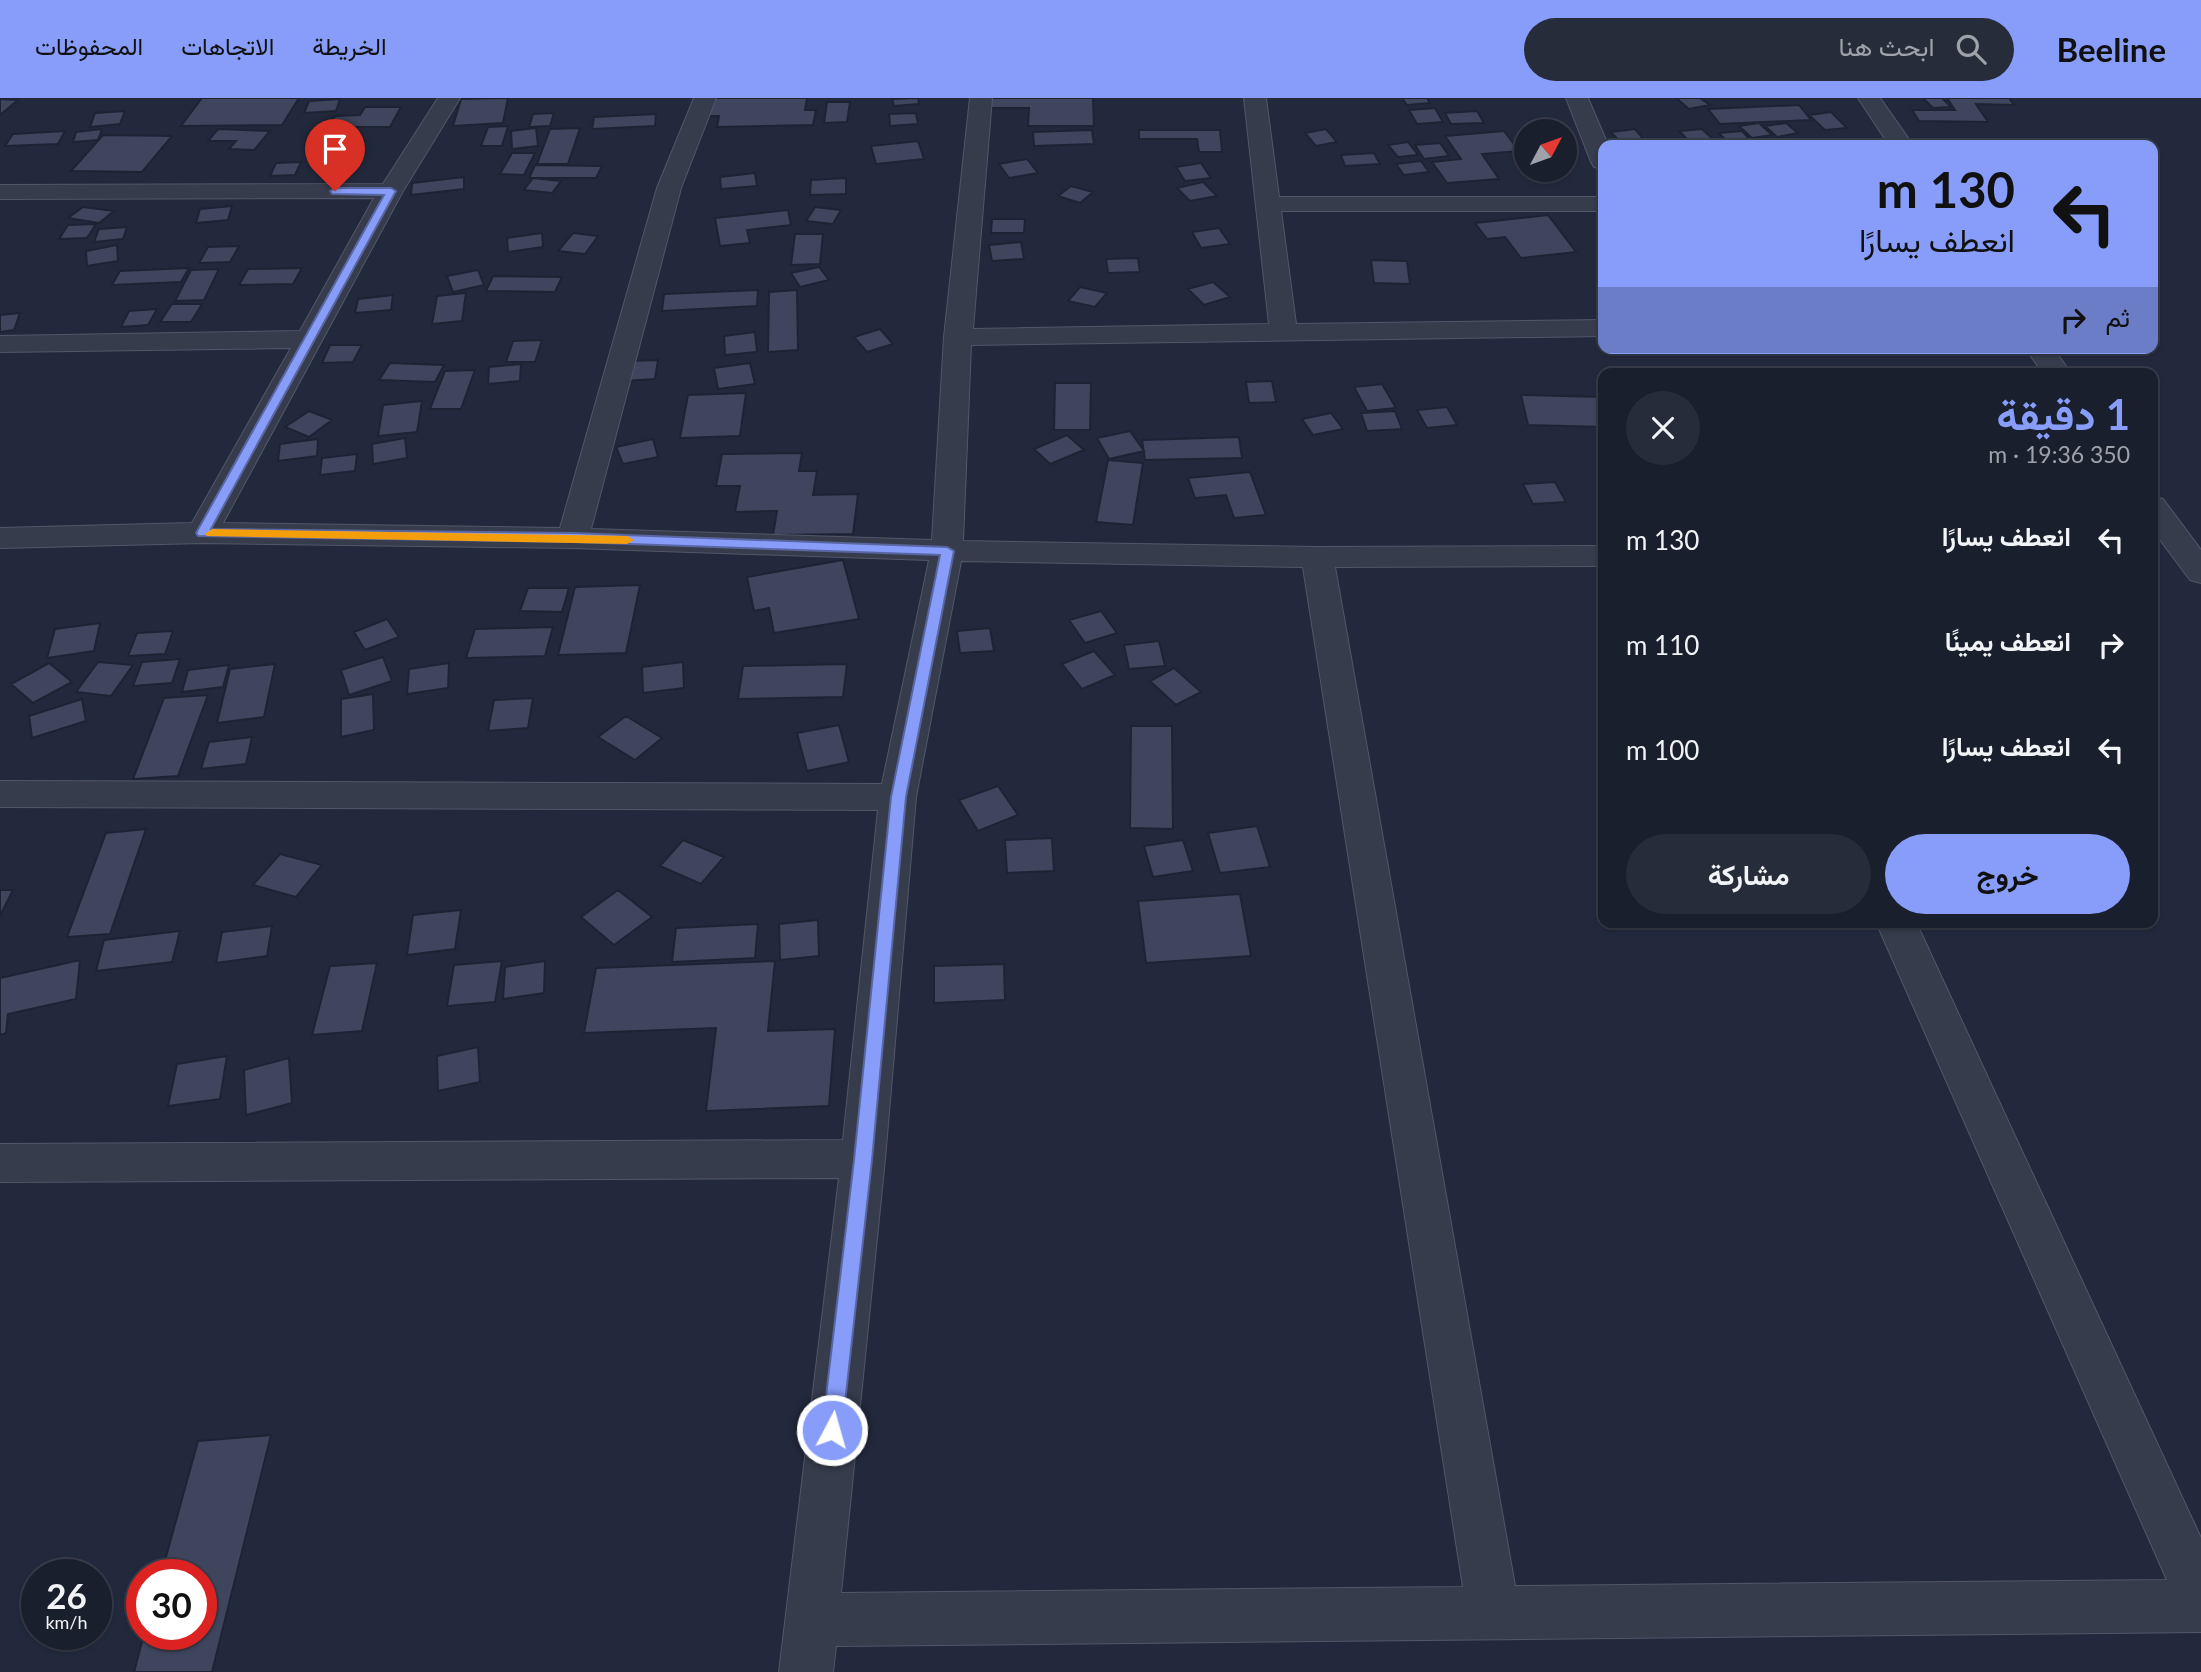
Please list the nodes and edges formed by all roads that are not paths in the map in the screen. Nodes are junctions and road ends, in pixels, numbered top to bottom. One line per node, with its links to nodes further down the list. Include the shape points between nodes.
1 (449, 98): 9 (street)
2 (705, 98): 21 (street, via 669,188)
3 (981, 98): 15 (street)
4 (1255, 98): 11 (street)
5 (1577, 98): 8 (street)
6 (1869, 98): 7 (street)
7 (1898, 140)
8 (1598, 150)
9 (391, 191): 10 (street); 16 (street)
10 (0, 192)
11 (1268, 204): 12 (street); 14 (street)
12 (1598, 204)
13 (1598, 328): 14 (street)
14 (1283, 330): 15 (street)
15 (958, 337): 23 (street)
16 (310, 339): 17 (street); 19 (street)
17 (4, 349)
18 (2158, 515): 22 (street)
19 (202, 533): 20 (street); 21 (street)
20 (0, 538)
21 (573, 538): 23 (street)
22 (2177, 543): 26 (street)
23 (947, 551): 24 (street); 28 (street)
24 (1317, 556): 25 (street); 34 (street)
25 (1598, 556)
26 (2201, 573)
27 (0, 794): 28 (street)
28 (898, 797): 30 (street)
29 (1899, 928): 32 (street)
30 (863, 1160): 31 (street); 35 (street)
31 (0, 1163)
32 (2201, 1597)
33 (2201, 1606): 34 (street)
34 (1494, 1615): 35 (street)
35 (810, 1620): 36 (street)
36 (806, 1672)

